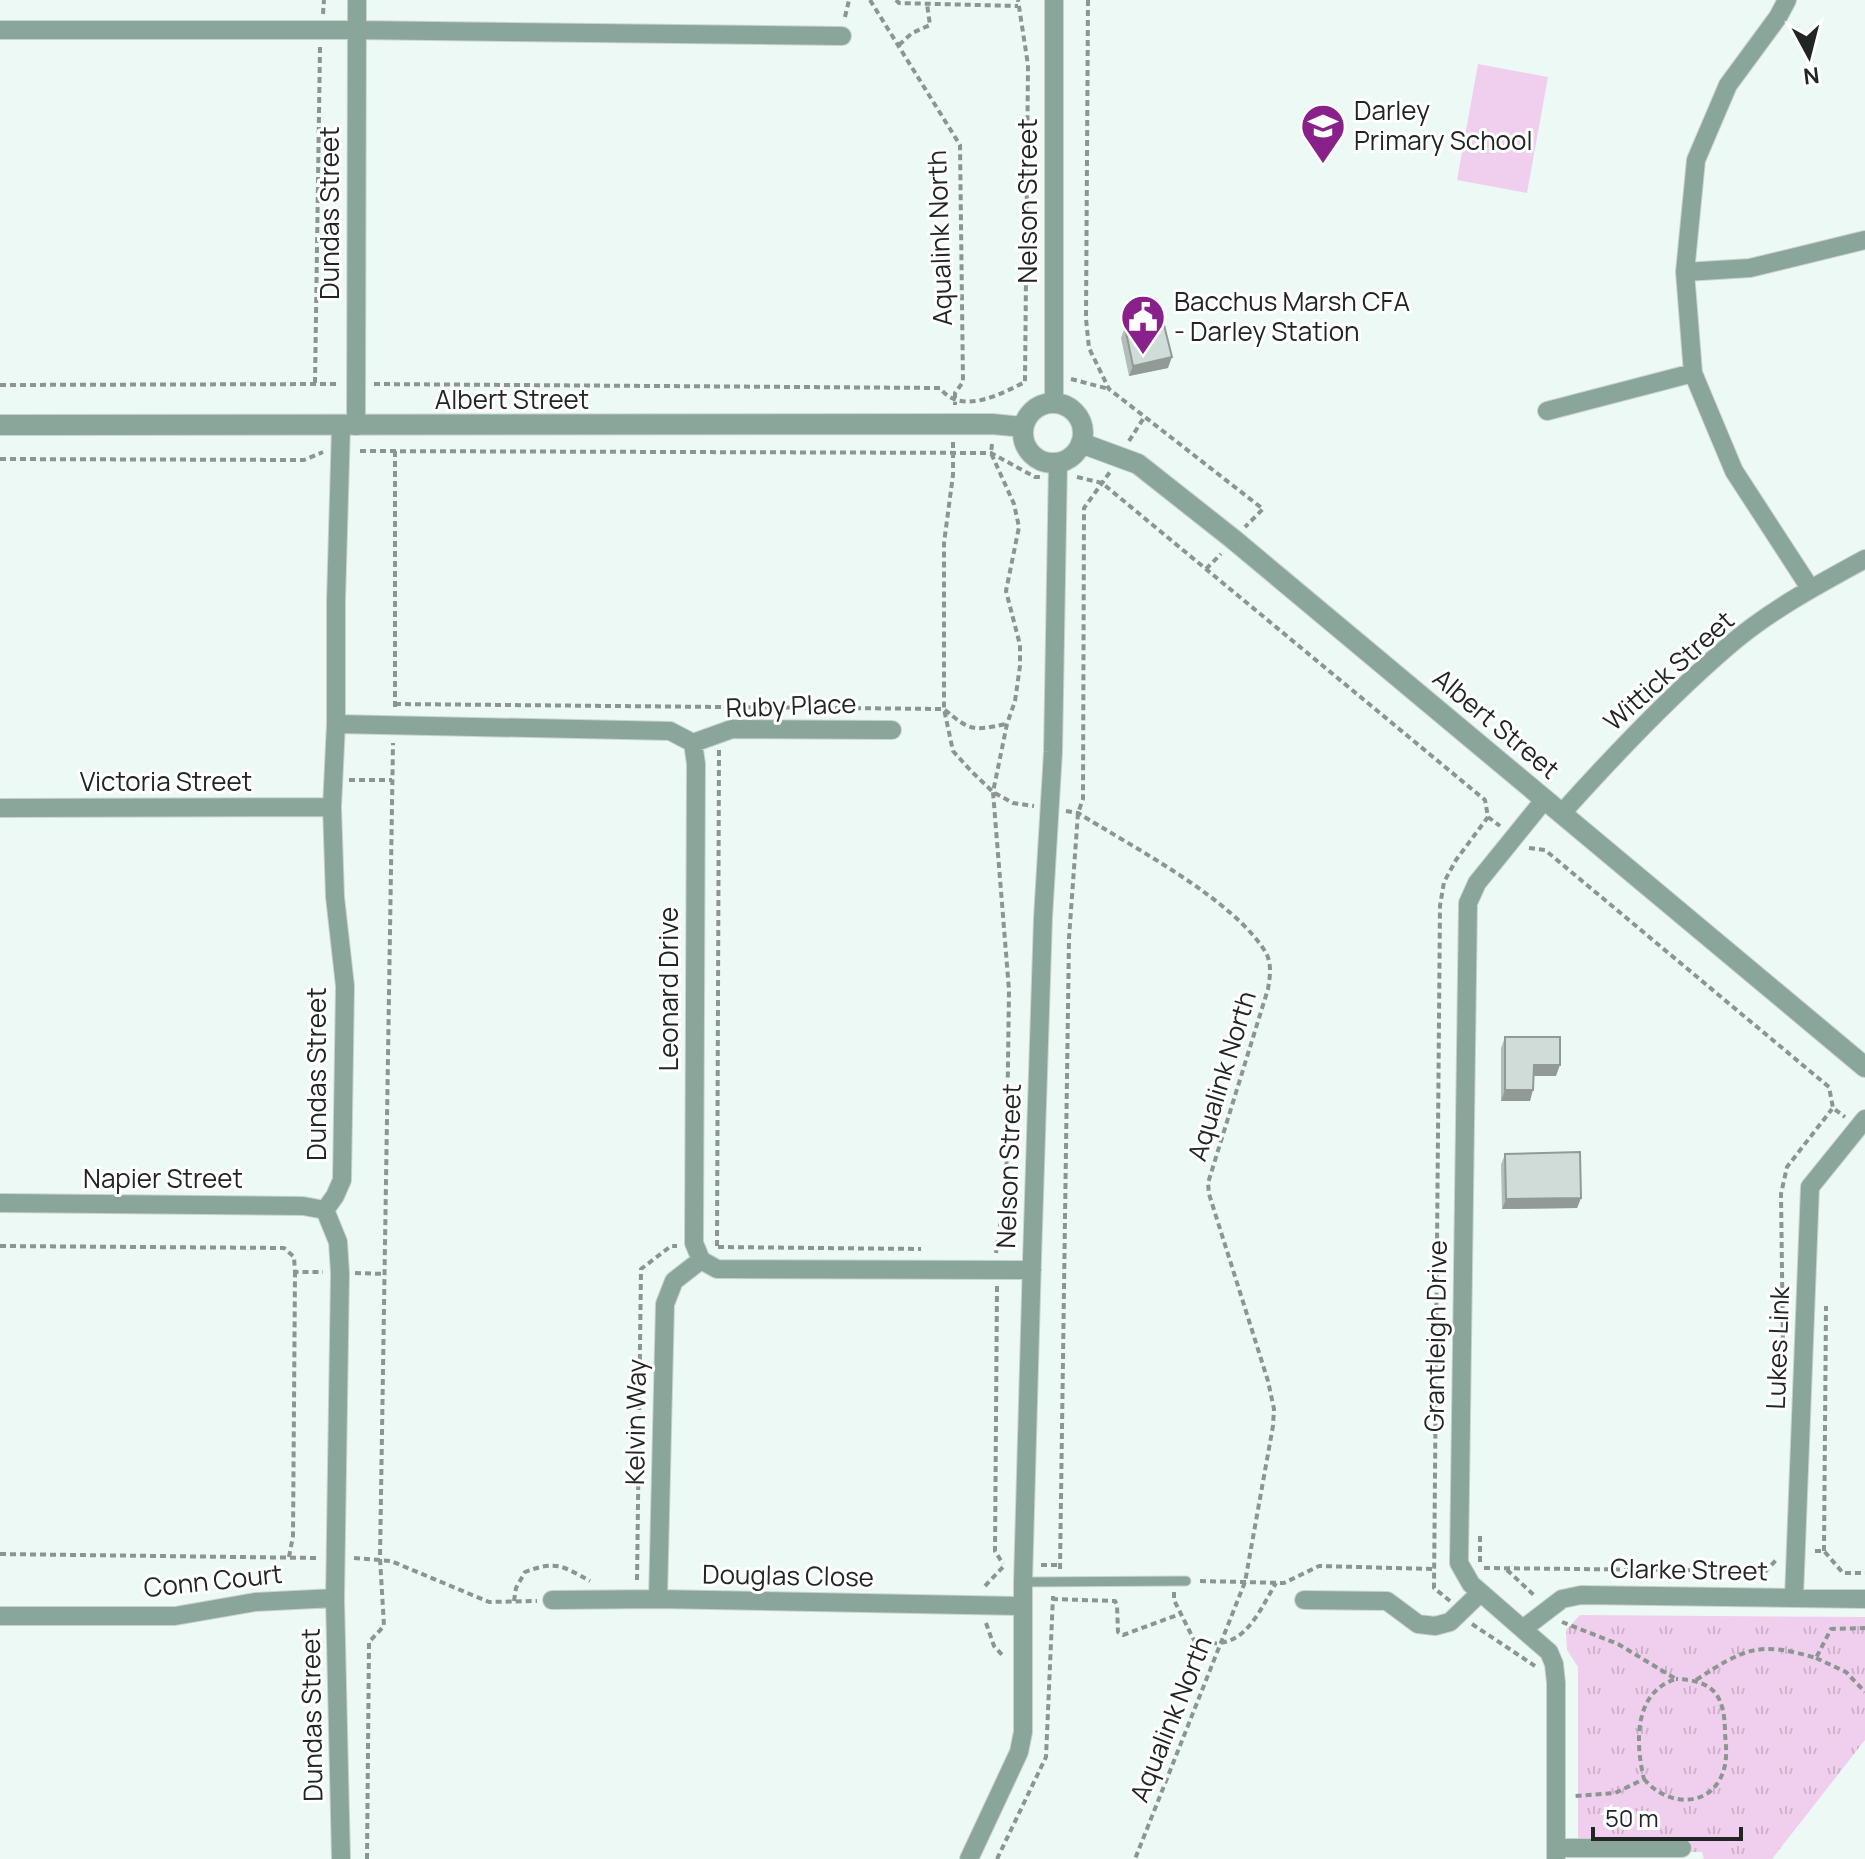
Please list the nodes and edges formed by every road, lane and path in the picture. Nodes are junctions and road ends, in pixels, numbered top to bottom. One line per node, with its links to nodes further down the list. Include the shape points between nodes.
1 (324, 0): 11 (path)
2 (357, 0): 12 (street, Dundas Street)
3 (870, 0): 14 (path, Aqualink North)
4 (896, 0): 9 (path)
5 (1054, 0): 23 (street, Nelson Street)
6 (1088, 0): 25 (path, via 1089,348 1109,389)
7 (1787, 0): 16 (street, via 1728,85 1696,160)
8 (1018, 3): 9 (path); 21 (path, via 1028,65 1025,382)
9 (927, 4): 14 (path, via 930,25)
10 (0, 30): 11 (street)
11 (323, 30): 12 (street); 18 (path)
12 (356, 30): 13 (street); 19 (street, Dundas Street)
13 (842, 36)
14 (899, 45): 22 (path, Aqualink North, via 960,145 963,382)
15 (1865, 240): 16 (street, via 1750,268)
16 (1685, 272): 17 (street)
17 (1693, 373): 24 (street); 42 (street, via 1734,471)
18 (315, 383): 19 (path); 20 (path)
19 (356, 384): 22 (path, via 940,388); 28 (street, Dundas Street)
20 (0, 385)
21 (993, 397): 22 (path); 26 (path)
22 (955, 399)
23 (1054, 403): 29 (street, via 1034,410); 30 (street, via 1077,415)
24 (1547, 411)
25 (1145, 416): 35 (path); 39 (path, via 1263,509)
26 (992, 424): 28 (street, Albert Street); 29 (street, Albert Street); 34 (path)
27 (0, 425): 28 (street, Albert Street)
28 (348, 426): 32 (street, Dundas Street)
29 (1023, 427): 37 (street, via 1031,454)
30 (1081, 443): 35 (street, Albert Street); 37 (street)
31 (395, 451): 32 (path); 33 (path); 43 (path)
32 (339, 452): 36 (path, via 320,452 304,460); 46 (street, Dundas Street)
33 (953, 453): 34 (path); 45 (path, Aqualink North, via 944,543)
34 (991, 453): 37 (path, via 1035,477); 47 (path, via 1019,527 1006,591 1020,666)
35 (1119, 457): 38 (path); 39 (street, Albert Street, via 1138,464)
36 (0, 459)
37 (1058, 470): 38 (path); 58 (street, Nelson Street)
38 (1102, 483): 41 (path); 59 (path, via 1084,508 1083,799)
39 (1233, 539): 41 (path); 55 (street, Albert Street)
40 (1865, 559): 42 (street, Wittick Street)
41 (1206, 569): 61 (path, via 1485,800 1488,817)
42 (1810, 588): 60 (street, Wittick Street, via 1728,646 1645,722)
43 (395, 704): 44 (path); 48 (path)
44 (720, 708): 45 (path); 50 (path)
45 (944, 709): 47 (path, via 979,730); 54 (path, Aqualink North, via 953,751)
46 (336, 724): 48 (street); 52 (street, Dundas Street)
47 (1007, 724): 54 (path)
48 (394, 726): 51 (street, via 670,731); 53 (path)
49 (892, 730): 50 (street, Ruby Place)
50 (720, 733): 51 (street, Ruby Place); 67 (path)
51 (693, 743): 69 (street, Leonard Drive)
52 (335, 780): 53 (path); 56 (street, Dundas Street)
53 (393, 780): 74 (path)
54 (993, 792): 58 (path, Aqualink North, via 1013,803); 71 (path, via 1009,990 1006,1209 995,1250)
55 (1545, 799): 60 (street, Albert Street); 61 (street, Grantleigh Drive)
56 (332, 807): 57 (street, Victoria Street); 65 (street, Dundas Street, via 345,986 342,1180)
57 (0, 808)
58 (1048, 808): 59 (path, Aqualink North); 70 (street, Nelson Street)
59 (1078, 813): 82 (path, via 1069,938); 91 (path, Aqualink North, via 1207,894 1248,932 1270,965 1268,989 1208,1183 1274,1409)
60 (1562, 813): 62 (street, Albert Street)
61 (1514, 837): 63 (path, via 1526,848 1545,850 1818,1077 1829,1087 1833,1108); 84 (street, Grantleigh Drive, via 1477,883 1468,903)
62 (1865, 1067)
63 (1861, 1124): 76 (street, Lukes Link, via 1810,1187)
64 (0, 1203): 65 (street, Napier Street)
65 (325, 1210): 73 (street, Dundas Street, via 338,1242)
66 (0, 1246): 72 (path, via 284,1248 294,1257)
67 (717, 1247): 68 (path); 69 (path)
68 (933, 1249)
69 (697, 1252): 71 (street, via 717,1269); 86 (path, via 671,1246 641,1269); 97 (street, Kelvin Way, via 674,1281 665,1304)
70 (1032, 1270): 71 (street); 90 (street, Nelson Street)
71 (997, 1271): 93 (path, via 995,1551 1003,1569)
72 (295, 1272): 73 (path); 79 (path)
73 (340, 1273): 74 (path); 81 (street, Dundas Street)
74 (385, 1274): 80 (path)
75 (1826, 1297): 77 (path)
76 (1796, 1551): 77 (path); 83 (path, via 1785,1551 1766,1571); 95 (street, Lukes Link)
77 (1824, 1551): 85 (path, via 1843,1573)
78 (0, 1554): 79 (path)
79 (289, 1557): 81 (path)
80 (380, 1558): 81 (path); 102 (path, via 489,1602); 119 (path, via 384,1626 369,1642)
81 (336, 1559): 96 (street, Dundas Street)
82 (1060, 1565)
83 (1506, 1568): 84 (path); 104 (path)
84 (1462, 1569): 92 (path, via 1319,1566); 94 (street)
85 (1865, 1573)
86 (637, 1581)
87 (1174, 1581): 88 (lane); 90 (lane); 105 (path)
88 (1186, 1581): 91 (path)
89 (591, 1582): 102 (path, via 566,1567 539,1567 525,1572)
90 (1023, 1582): 103 (street, Nelson Street)
91 (1245, 1582): 92 (path); 109 (path, Aqualink North)
92 (1276, 1583): 109 (path, via 1243,1635)
93 (984, 1587)
94 (1480, 1593): 101 (street, via 1450,1622 1435,1626 1418,1624 1387,1601); 107 (street)
95 (1794, 1597): 99 (street, Clarke Street); 104 (street, Clarke Street, via 1581,1595)
96 (335, 1598): 106 (street, Conn Court, via 255,1602 175,1616); 118 (street, Dundas Street)
97 (658, 1599): 100 (street, Douglas Close); 103 (street, Douglas Close)
98 (1051, 1599): 105 (path, via 1115,1601 1118,1632 1123,1635)
99 (1865, 1599)
100 (552, 1600): 102 (path)
101 (1304, 1600)
102 (514, 1601)
103 (1023, 1606): 120 (street, Nelson Street, via 1021,1745)
104 (1549, 1609): 107 (street, Clarke Street); 111 (path, via 1562,1622 1618,1644)
105 (1180, 1614): 109 (path, via 1194,1640)
106 (0, 1616)
107 (1524, 1628): 115 (street, via 1554,1664)
108 (1865, 1628): 110 (path, via 1831,1629)
109 (1221, 1643): 121 (path, Aqualink North)
110 (1816, 1658): 112 (path, via 1787,1649 1754,1649); 113 (path, via 1846,1672)
111 (1676, 1679): 112 (path); 114 (path, via 1655,1690 1644,1706)
112 (1696, 1680): 114 (path, via 1715,1692 1725,1712 1721,1776 1704,1793 1683,1801 1659,1793)
113 (1865, 1692)
114 (1644, 1779): 115 (path, via 1604,1796)
115 (1557, 1796): 117 (street)
116 (1682, 1848): 117 (street)
117 (1556, 1854)
118 (341, 1859)
119 (367, 1859)
120 (969, 1859)
121 (1135, 1859)

